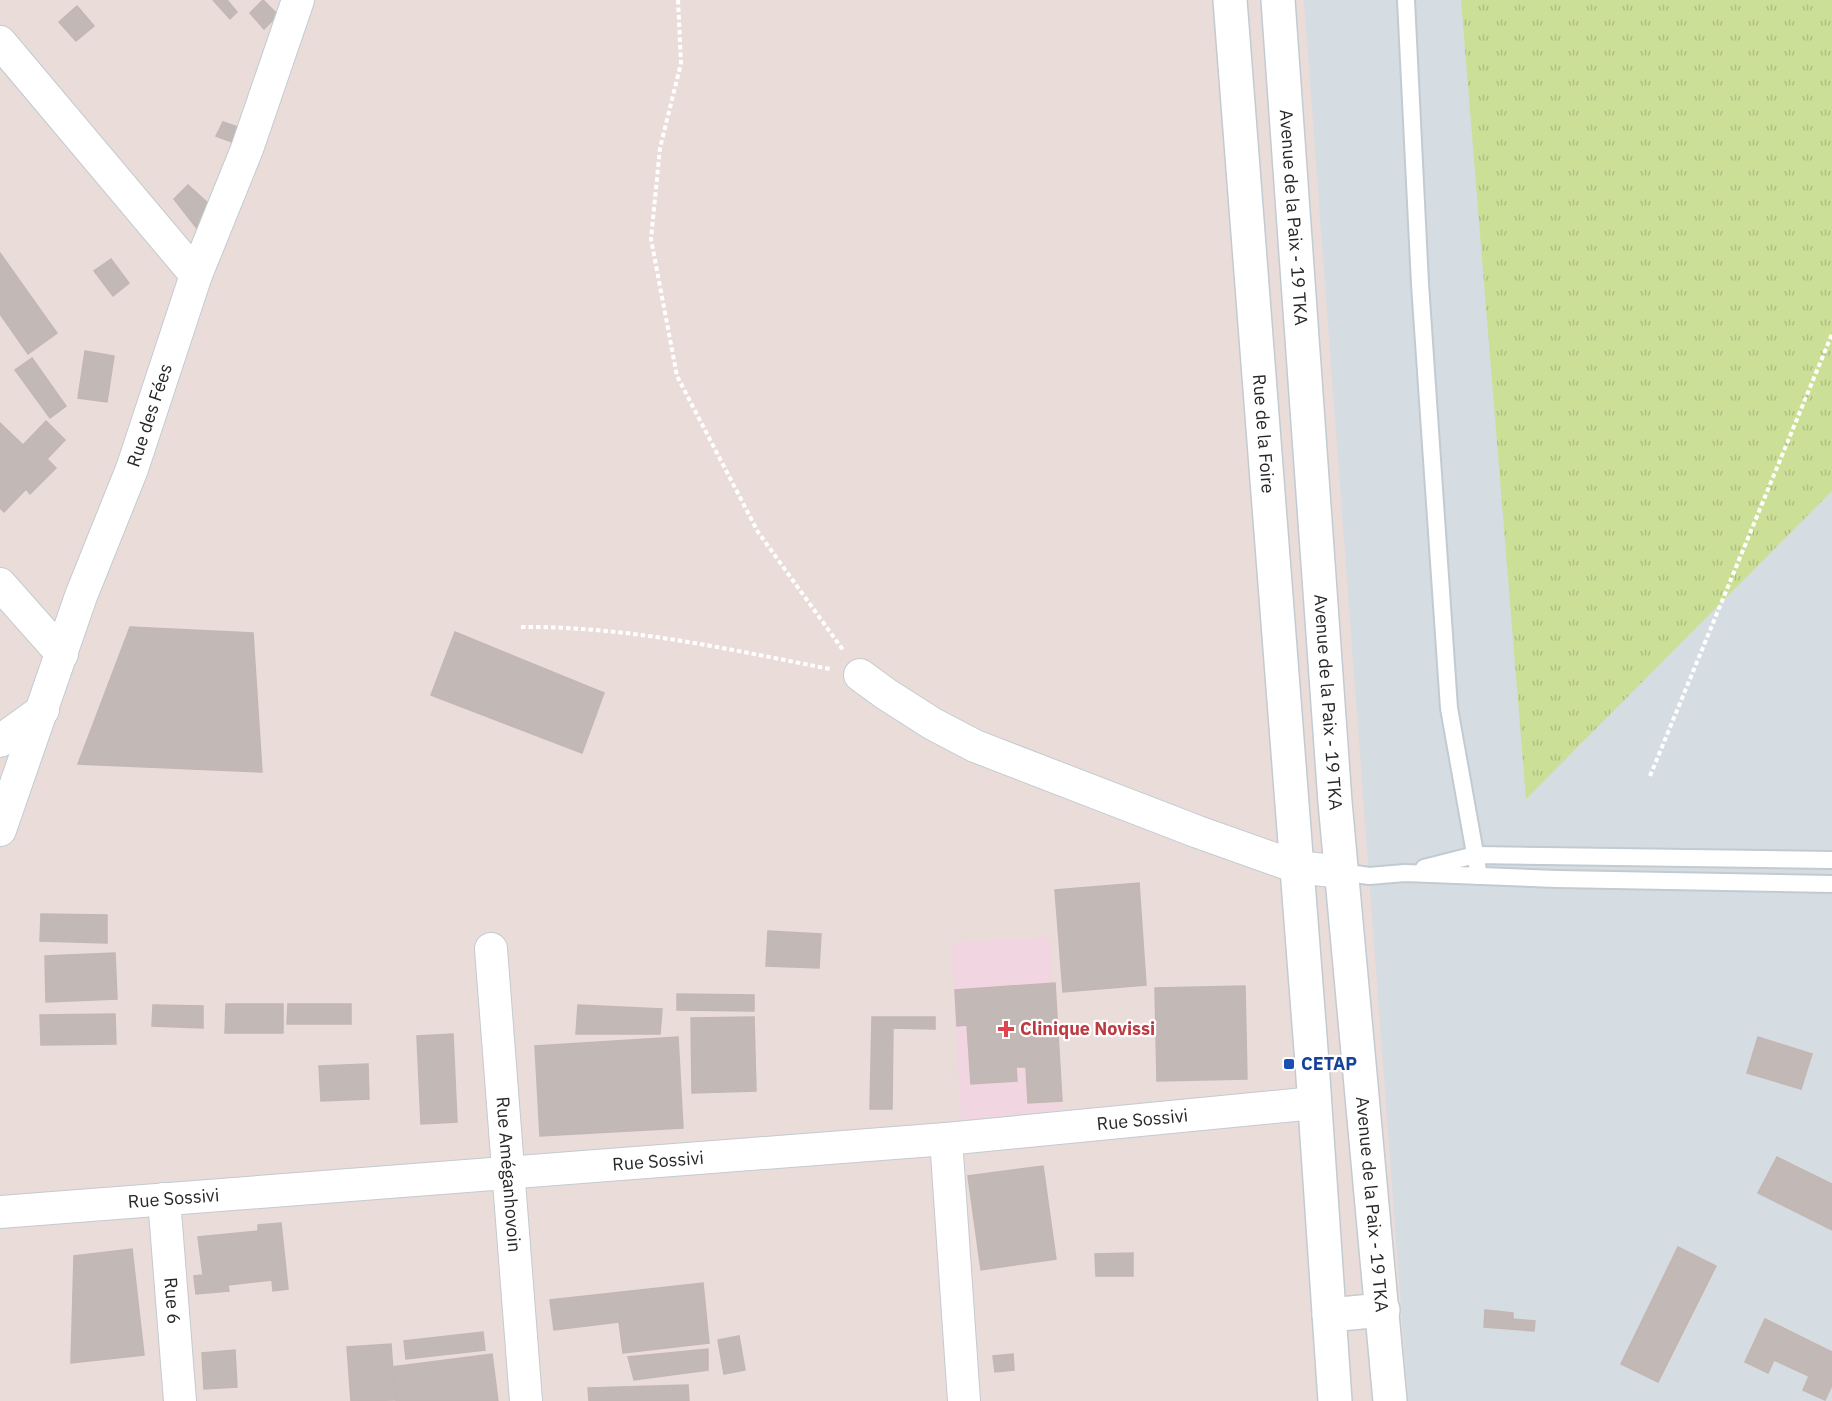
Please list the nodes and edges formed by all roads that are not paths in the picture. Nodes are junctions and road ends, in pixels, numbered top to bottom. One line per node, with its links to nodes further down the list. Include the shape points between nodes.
1 (298, 0): 6 (street, Rue des Fées, via 247,148)
2 (1230, 0): 15 (main road, Rue de la Foire)
3 (1278, 0): 16 (main road, Avenue de la Paix - 19 TKA)
4 (1406, 0): 13 (lane, via 1420,284 1449,708)
5 (0, 42): 6 (street)
6 (196, 275): 8 (street, Rue des Fées, via 132,469)
7 (0, 584): 8 (street)
8 (62, 654): 10 (street, Rue des Fées)
9 (860, 675): 15 (street, via 933,724 975,746)
10 (42, 710): 11 (street); 12 (street, Rue des Fées)
11 (0, 741)
12 (0, 830)
13 (1475, 855): 14 (lane); 17 (lane); 18 (lane)
14 (1832, 860)
15 (1298, 867): 16 (street); 21 (main road)
16 (1342, 872): 17 (lane, via 1369,876); 26 (main road, Avenue de la Paix - 19 TKA)
17 (1405, 873): 18 (lane)
18 (1479, 876): 19 (lane)
19 (1832, 884)
20 (491, 949): 23 (street, Rue Améganhovoin)
21 (1315, 1103): 22 (street, Rue Sossivi); 27 (main road)
22 (946, 1138): 23 (street, Rue Sossivi); 30 (street)
23 (508, 1172): 24 (street, Rue Sossivi); 29 (street, Rue Améganhovoin)
24 (164, 1199): 25 (street, Rue Sossivi); 28 (street, Rue 6)
25 (0, 1212)
26 (1383, 1310): 27 (main road); 32 (main road, Avenue de la Paix - 19 TKA)
27 (1329, 1315): 31 (main road)
28 (180, 1401)
29 (526, 1401)
30 (964, 1401)
31 (1335, 1401)
32 (1390, 1401)

